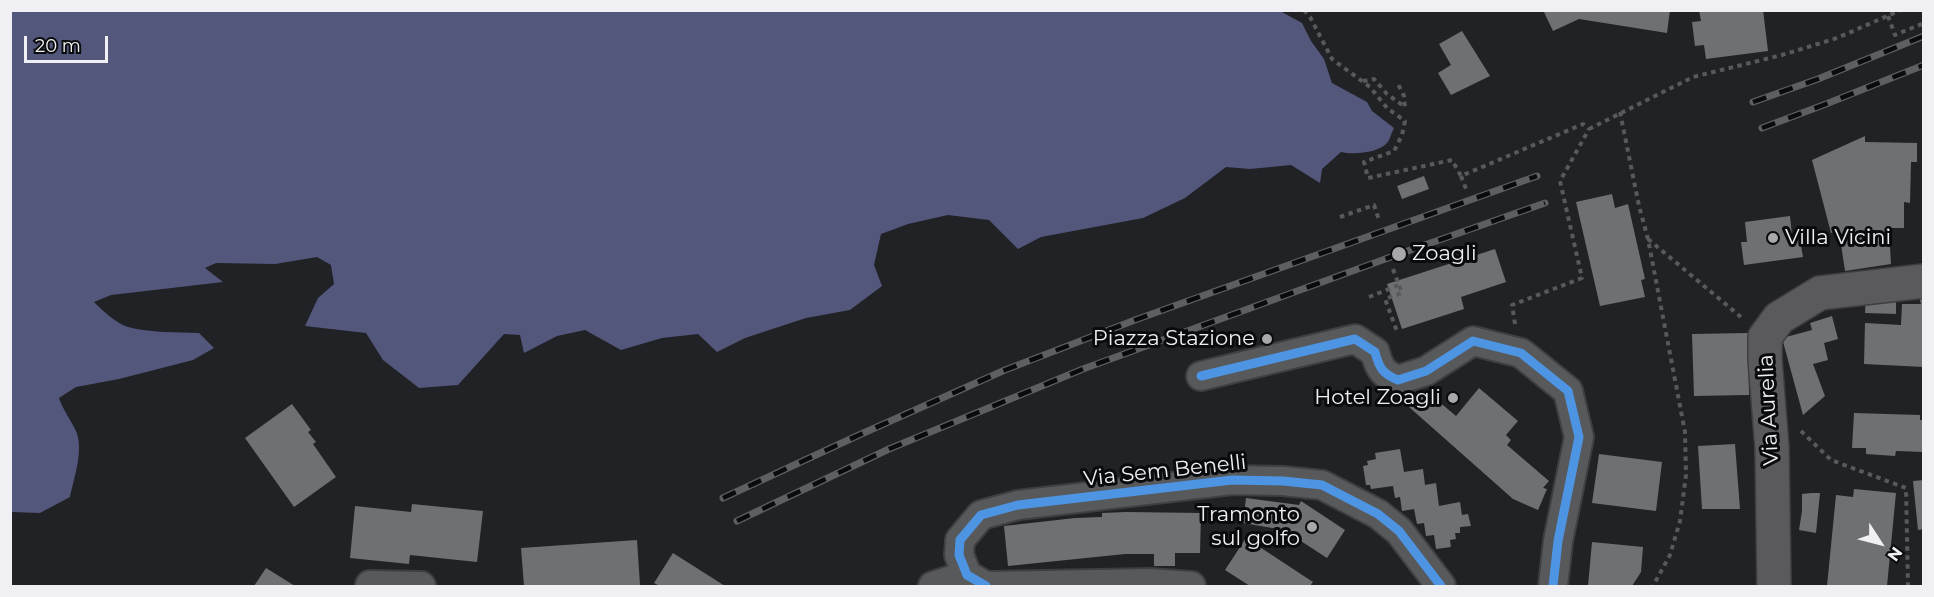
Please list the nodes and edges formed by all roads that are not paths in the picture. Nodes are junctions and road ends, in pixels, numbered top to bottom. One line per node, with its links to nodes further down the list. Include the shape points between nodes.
1 (1923, 281): 10 (main road, Via Aurelia, via 1820,293 1779,318 1766,337)
2 (1201, 376): 9 (street, via 1355,339 1375,352 1378,366 1386,375 1398,380 1426,371 1473,340 1521,353 1568,391 1579,437)
3 (981, 583): 6 (street); 7 (street); 8 (street, Via Sem Benelli, via 959,555 960,540 981,515 1030,504 1232,480 1262,480 1322,485 1378,514 1399,531)
4 (370, 585): 5 (street)
5 (421, 586)
6 (933, 586)
7 (1191, 586)
8 (1441, 586)
9 (1553, 586)
10 (1774, 586)

